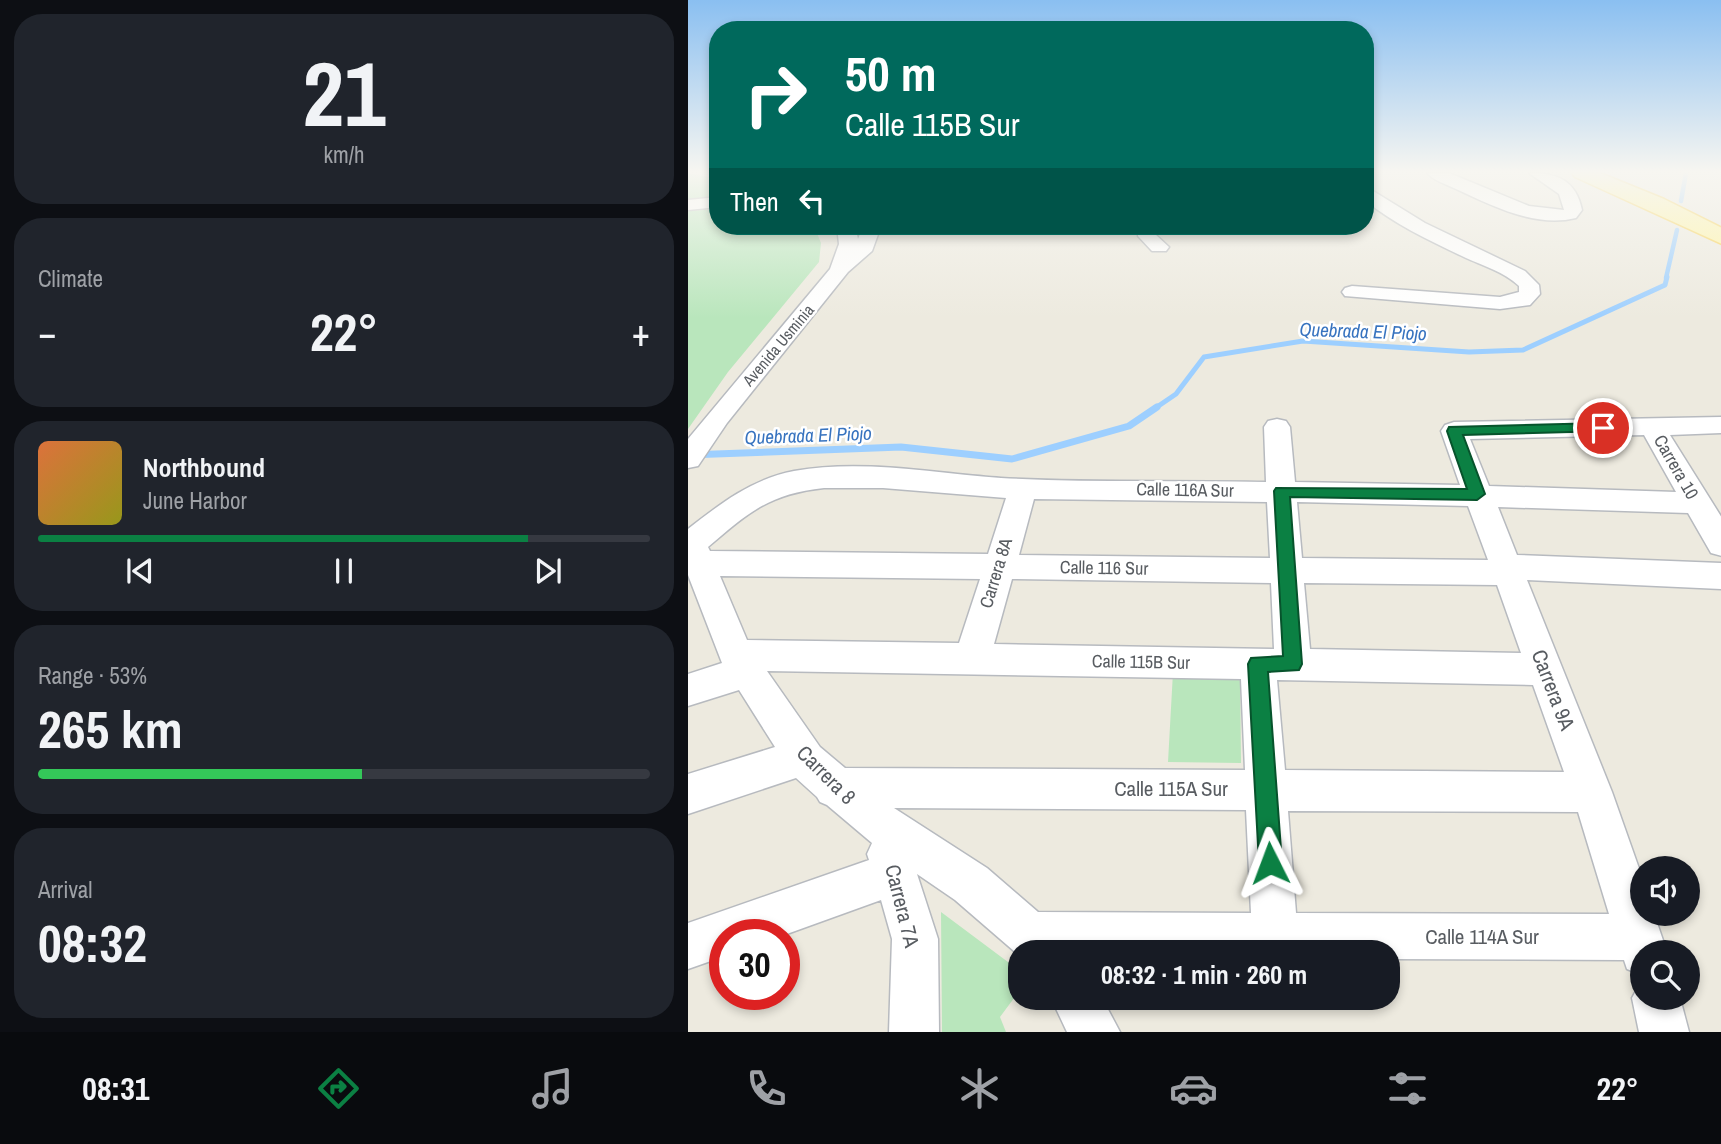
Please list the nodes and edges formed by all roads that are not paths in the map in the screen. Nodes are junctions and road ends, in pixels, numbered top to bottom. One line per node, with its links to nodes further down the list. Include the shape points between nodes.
1 (1411, 221): 9 (street, via 1515,272 1529,285 1530,294 1500,303)
2 (1690, 221): 6 (main road)
3 (848, 235): 8 (street, Avenida Usminia, via 847,257)
4 (869, 235): 8 (street, via 865,247)
5 (1147, 235): 7 (street)
6 (1721, 237)
7 (1159, 247)
8 (838, 272): 13 (street, Avenida Usminia)
9 (1352, 292)
10 (1721, 425): 11 (street)
11 (1652, 426): 16 (street, Carrera 9A, via 1454,431); 17 (street, Carrera 10)
12 (1277, 427): 15 (street)
13 (692, 452)
14 (1023, 489): 15 (street, Calle 116A Sur); 19 (street, Calle 116A Sur, via 881,479 794,481 753,496); 20 (street, Carrera 8A)
15 (1281, 491): 16 (street, Calle 116A Sur); 21 (street)
16 (1477, 494): 17 (street, Calle 116A Sur); 22 (street, Carrera 9A)
17 (1697, 503): 18 (street, Carrera 10)
18 (1721, 545)
19 (695, 564): 20 (street, Calle 116 Sur); 25 (street, Carrera 8)
20 (997, 567): 21 (street, Calle 116 Sur); 24 (street, Carrera 8A)
21 (1286, 570): 22 (street, Calle 116 Sur); 26 (street)
22 (1507, 570): 23 (street, Calle 116 Sur); 27 (street, Carrera 9A)
23 (1721, 576)
24 (972, 658): 25 (street, Calle 115B Sur); 26 (street, Calle 115B Sur)
25 (741, 664): 28 (street, Calle 115B Sur); 29 (street, Carrera 8)
26 (1275, 664): 27 (street, Calle 115B Sur); 31 (street)
27 (1545, 669): 32 (street, Carrera 9A)
28 (688, 690)
29 (803, 757): 30 (street, Carrera 8); 33 (street)
30 (834, 788): 31 (street, Calle 115A Sur); 34 (street, Carrera 8)
31 (1266, 790): 32 (street, Calle 115A Sur); 36 (street)
32 (1592, 792): 39 (street, Carrera 9A)
33 (688, 794)
34 (880, 824): 35 (street, Carrera 7A); 37 (street, Carrera 8, via 971,884)
35 (894, 873): 41 (street); 44 (street, Carrera 7A, via 914,939)
36 (1275, 936): 38 (street, Calle 114A Sur); 40 (street, Calle 114A Sur)
37 (1032, 940)
38 (1156, 940)
39 (1641, 940)
40 (1630, 945)
41 (688, 946)
42 (1082, 1010): 45 (street)
43 (1659, 1010): 46 (street)
44 (914, 1032)
45 (1095, 1032)
46 (1664, 1032)

